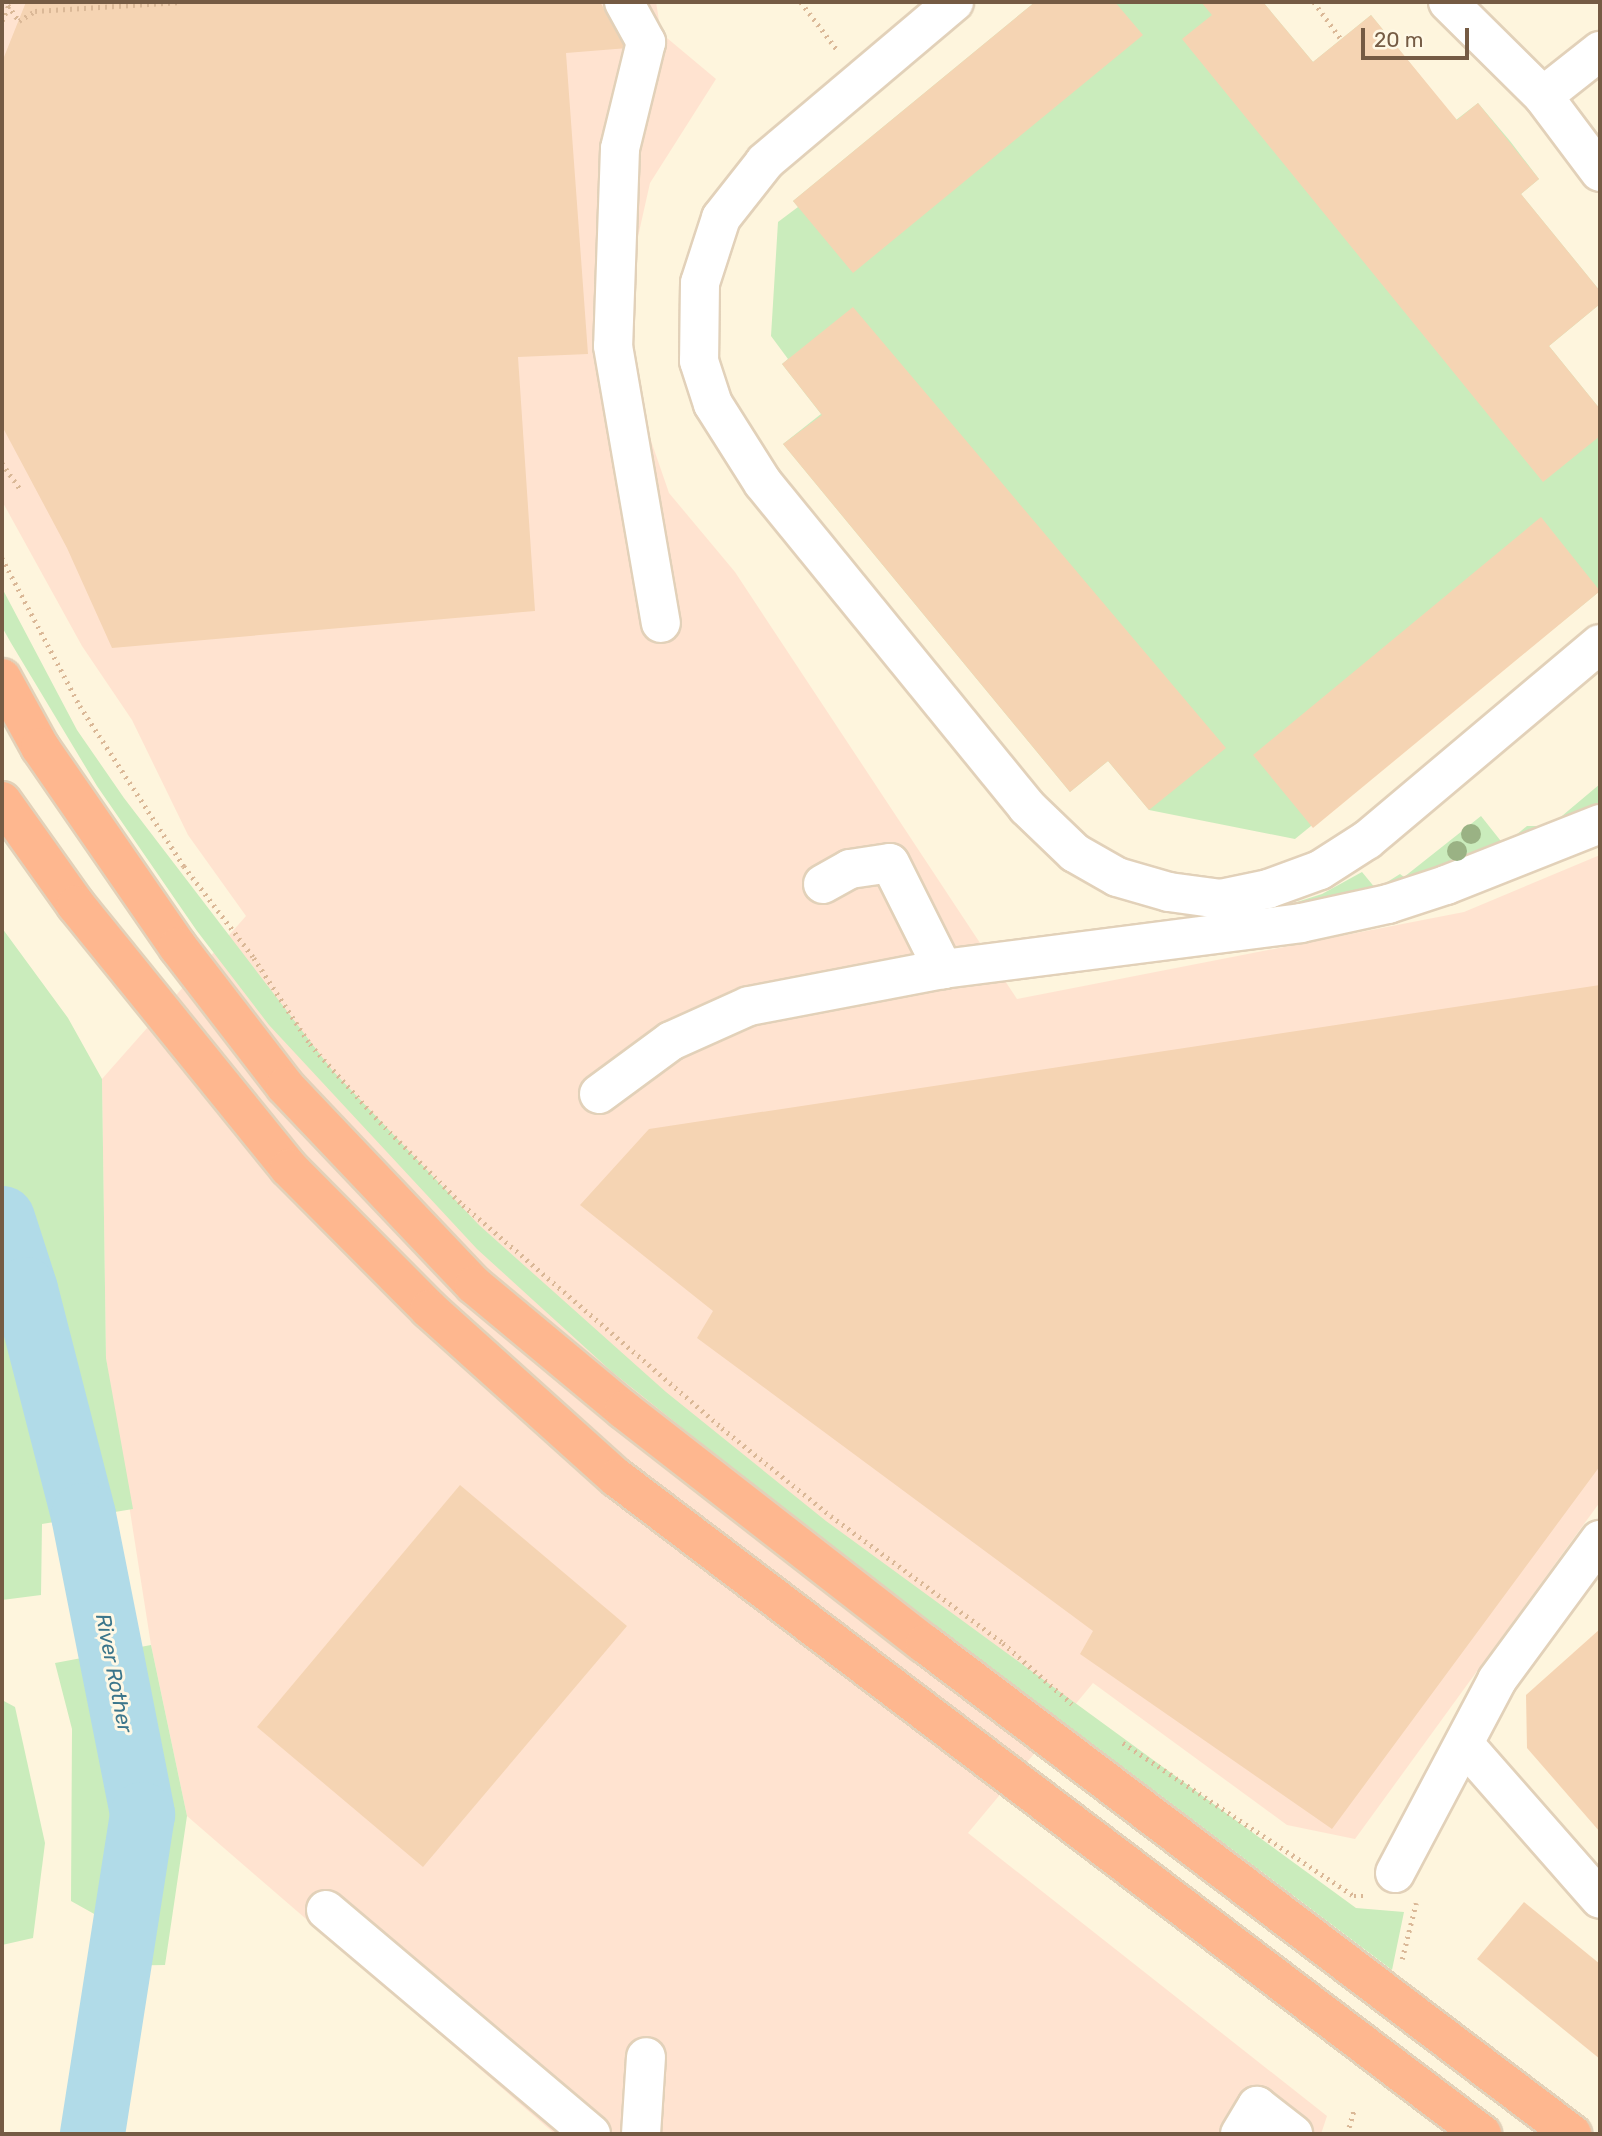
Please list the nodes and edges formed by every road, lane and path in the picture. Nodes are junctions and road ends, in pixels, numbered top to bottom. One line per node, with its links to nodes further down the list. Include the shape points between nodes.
1 (183, 2): 7 (path, via 35,11 19,21)
2 (624, 2): 17 (street, via 646,42 620,149 613,346)
3 (801, 2): 11 (path)
4 (954, 2): 11 (street)
5 (1314, 2): 9 (path)
6 (1448, 2): 12 (street)
7 (9, 4): 8 (path)
8 (2, 21)
9 (1341, 39)
10 (1600, 51): 12 (street)
11 (863, 78): 18 (street, via 765,162 721,218 700,283 699,361 713,404 764,483 1027,807 1075,853 1117,877 1168,892 1220,899 1268,889 1320,870 1367,840)
12 (1543, 96): 13 (street)
13 (1600, 172)
14 (2, 463): 15 (path)
15 (20, 489)
16 (2, 558): 26 (path, via 80,706 184,866 254,958 310,1044 380,1122 463,1205 722,1428 831,1516 1003,1643)
17 (661, 623)
18 (1600, 644)
19 (2, 678): 42 (highway, via 40,747 178,947 285,1086 474,1285 624,1410 871,1602)
20 (2, 801): 41 (highway, via 76,905 289,1168 488,1362 617,1478)
21 (1600, 824): 23 (street, via 1446,885 1376,907 1232,935)
22 (823, 884): 23 (street, via 850,869 890,863)
23 (943, 969): 24 (street, via 749,1006 671,1041)
24 (599, 1094)
25 (1600, 1540): 28 (street, via 1497,1680)
26 (1077, 1708)
27 (1113, 1735): 29 (path, via 1354,1896)
28 (1464, 1744): 29 (street); 30 (street)
29 (1385, 1884)
30 (1600, 1899)
31 (326, 1910): 36 (street)
32 (1413, 1924): 33 (path)
33 (1399, 1968)
34 (646, 2057): 37 (street)
35 (1354, 2110): 40 (path)
36 (591, 2134)
37 (641, 2134)
38 (1240, 2134): 39 (street, via 1256,2106)
39 (1293, 2134)
40 (1347, 2134)
41 (1482, 2134)
42 (1572, 2134)

